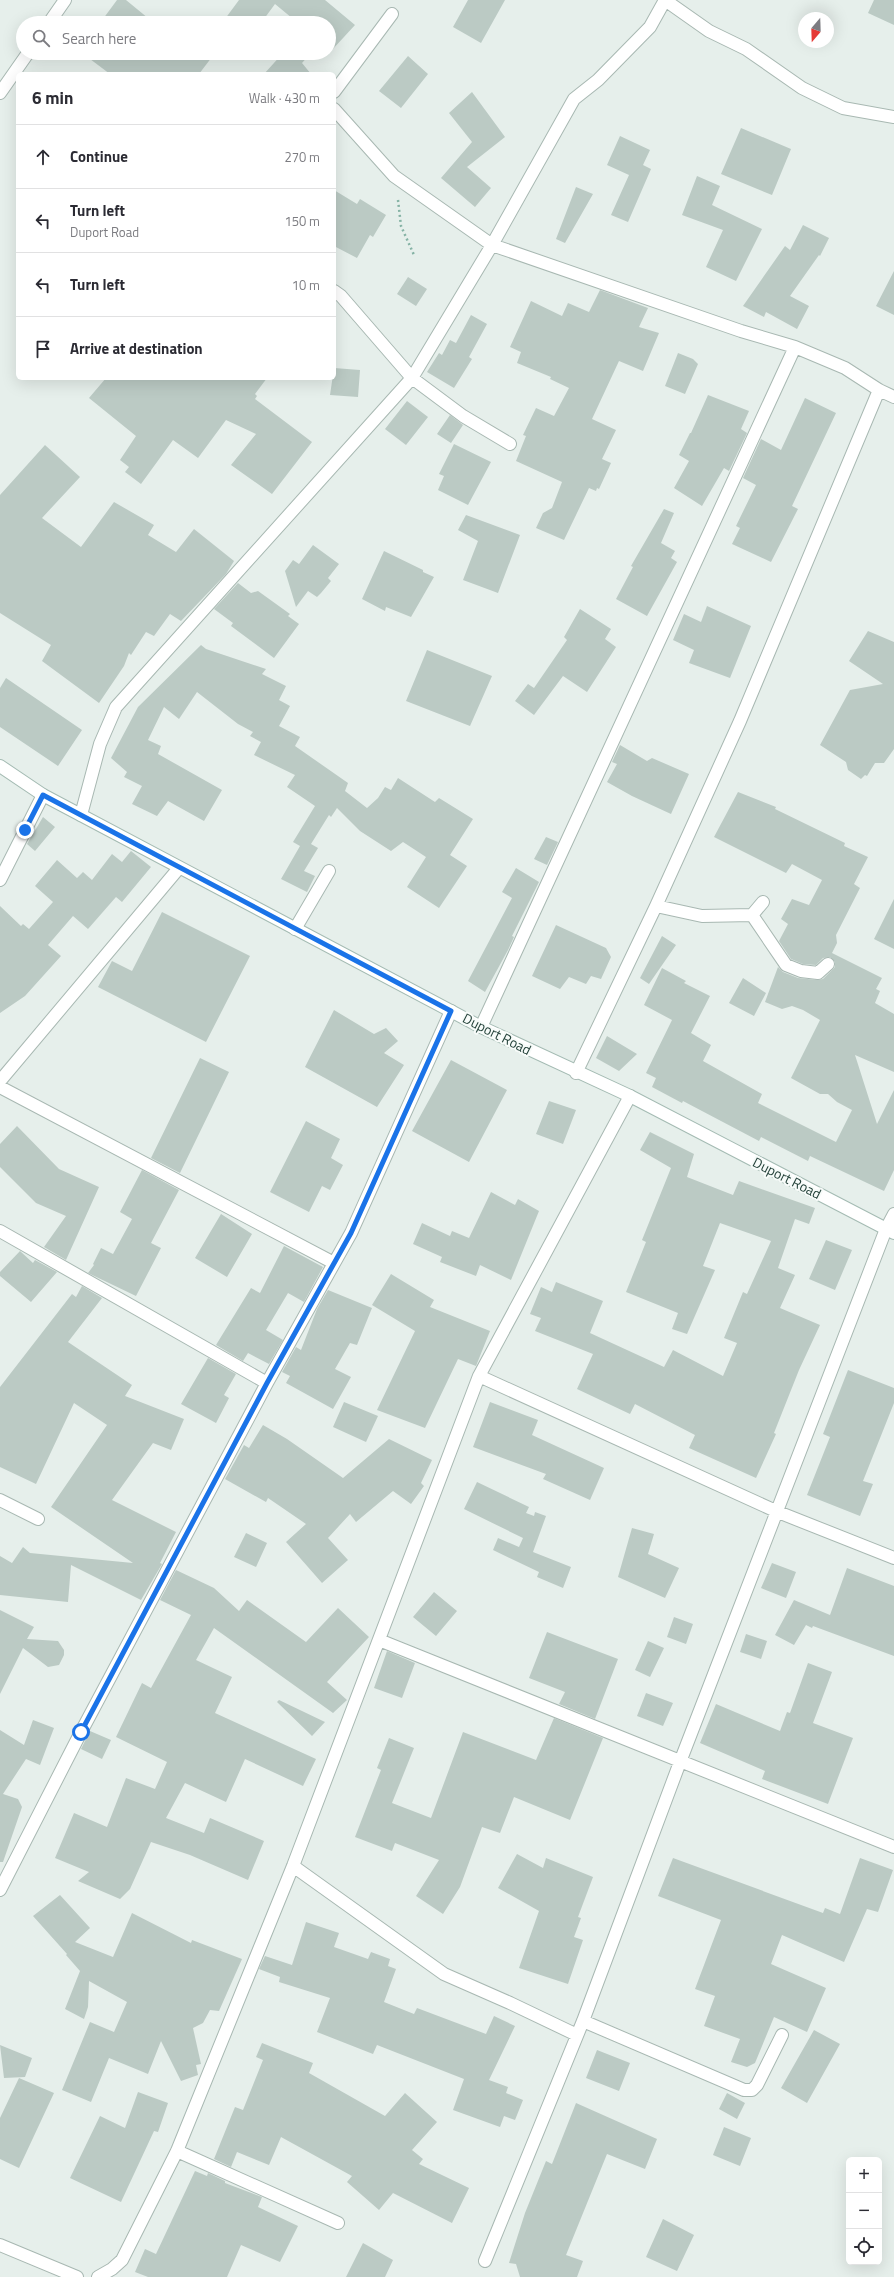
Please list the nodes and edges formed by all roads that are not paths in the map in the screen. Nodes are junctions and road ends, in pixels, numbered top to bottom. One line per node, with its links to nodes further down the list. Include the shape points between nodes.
1 (65, 0): 4 (street)
2 (665, 0): 9 (street, via 709,31 746,49 802,88 844,108); 10 (street, via 650,27 598,80 574,99)
3 (392, 14): 6 (street)
4 (54, 16)
5 (23, 60): 7 (street)
6 (336, 89)
7 (0, 92)
8 (336, 111): 10 (street, via 394,176)
9 (894, 117)
10 (492, 245): 12 (street, via 741,331); 13 (street)
11 (336, 292): 13 (street)
12 (795, 347): 14 (street, via 845,368); 29 (street)
13 (412, 378): 16 (street, via 463,416); 19 (street, via 116,707 100,744)
14 (879, 390): 15 (street); 24 (street, via 740,721)
15 (894, 397)
16 (510, 444)
17 (0, 766): 18 (street, Duport Road)
18 (43, 795): 19 (street, Duport Road); 22 (street)
19 (81, 815): 20 (street, Duport Road)
20 (179, 868): 26 (street, Duport Road); 31 (street)
21 (329, 871): 26 (street)
22 (0, 880)
23 (763, 902): 25 (street)
24 (656, 906): 25 (street, via 702,916); 30 (street)
25 (752, 915): 27 (street, via 786,965 801,971 818,973)
26 (295, 929): 28 (street, Duport Road)
27 (828, 964)
28 (451, 1011): 29 (street, Duport Road); 37 (street, via 351,1233)
29 (482, 1027): 30 (street, Duport Road)
30 (576, 1073): 33 (street, Duport Road)
31 (0, 1081)
32 (0, 1087): 37 (street)
33 (630, 1096): 36 (street, Duport Road); 38 (street)
34 (894, 1214): 36 (street)
35 (0, 1231): 39 (street)
36 (890, 1231): 41 (street)
37 (334, 1263): 39 (street)
38 (478, 1376): 41 (street); 44 (street)
39 (267, 1383): 48 (street)
40 (0, 1500): 42 (street)
41 (778, 1512): 43 (street); 45 (street)
42 (38, 1519)
43 (894, 1558)
44 (379, 1640): 45 (street); 47 (street)
45 (680, 1762): 46 (street); 49 (street)
46 (894, 1846)
47 (293, 1866): 51 (street, via 444,1974); 52 (street)
48 (0, 1890)
49 (583, 2021): 50 (street, via 744,2090 752,2090 757,2085); 51 (street)
50 (782, 2034)
51 (577, 2036): 55 (street)
52 (177, 2151): 53 (street); 57 (street, via 122,2260)
53 (338, 2223)
54 (0, 2245): 56 (street)
55 (485, 2261)
56 (77, 2277)
57 (98, 2277)

